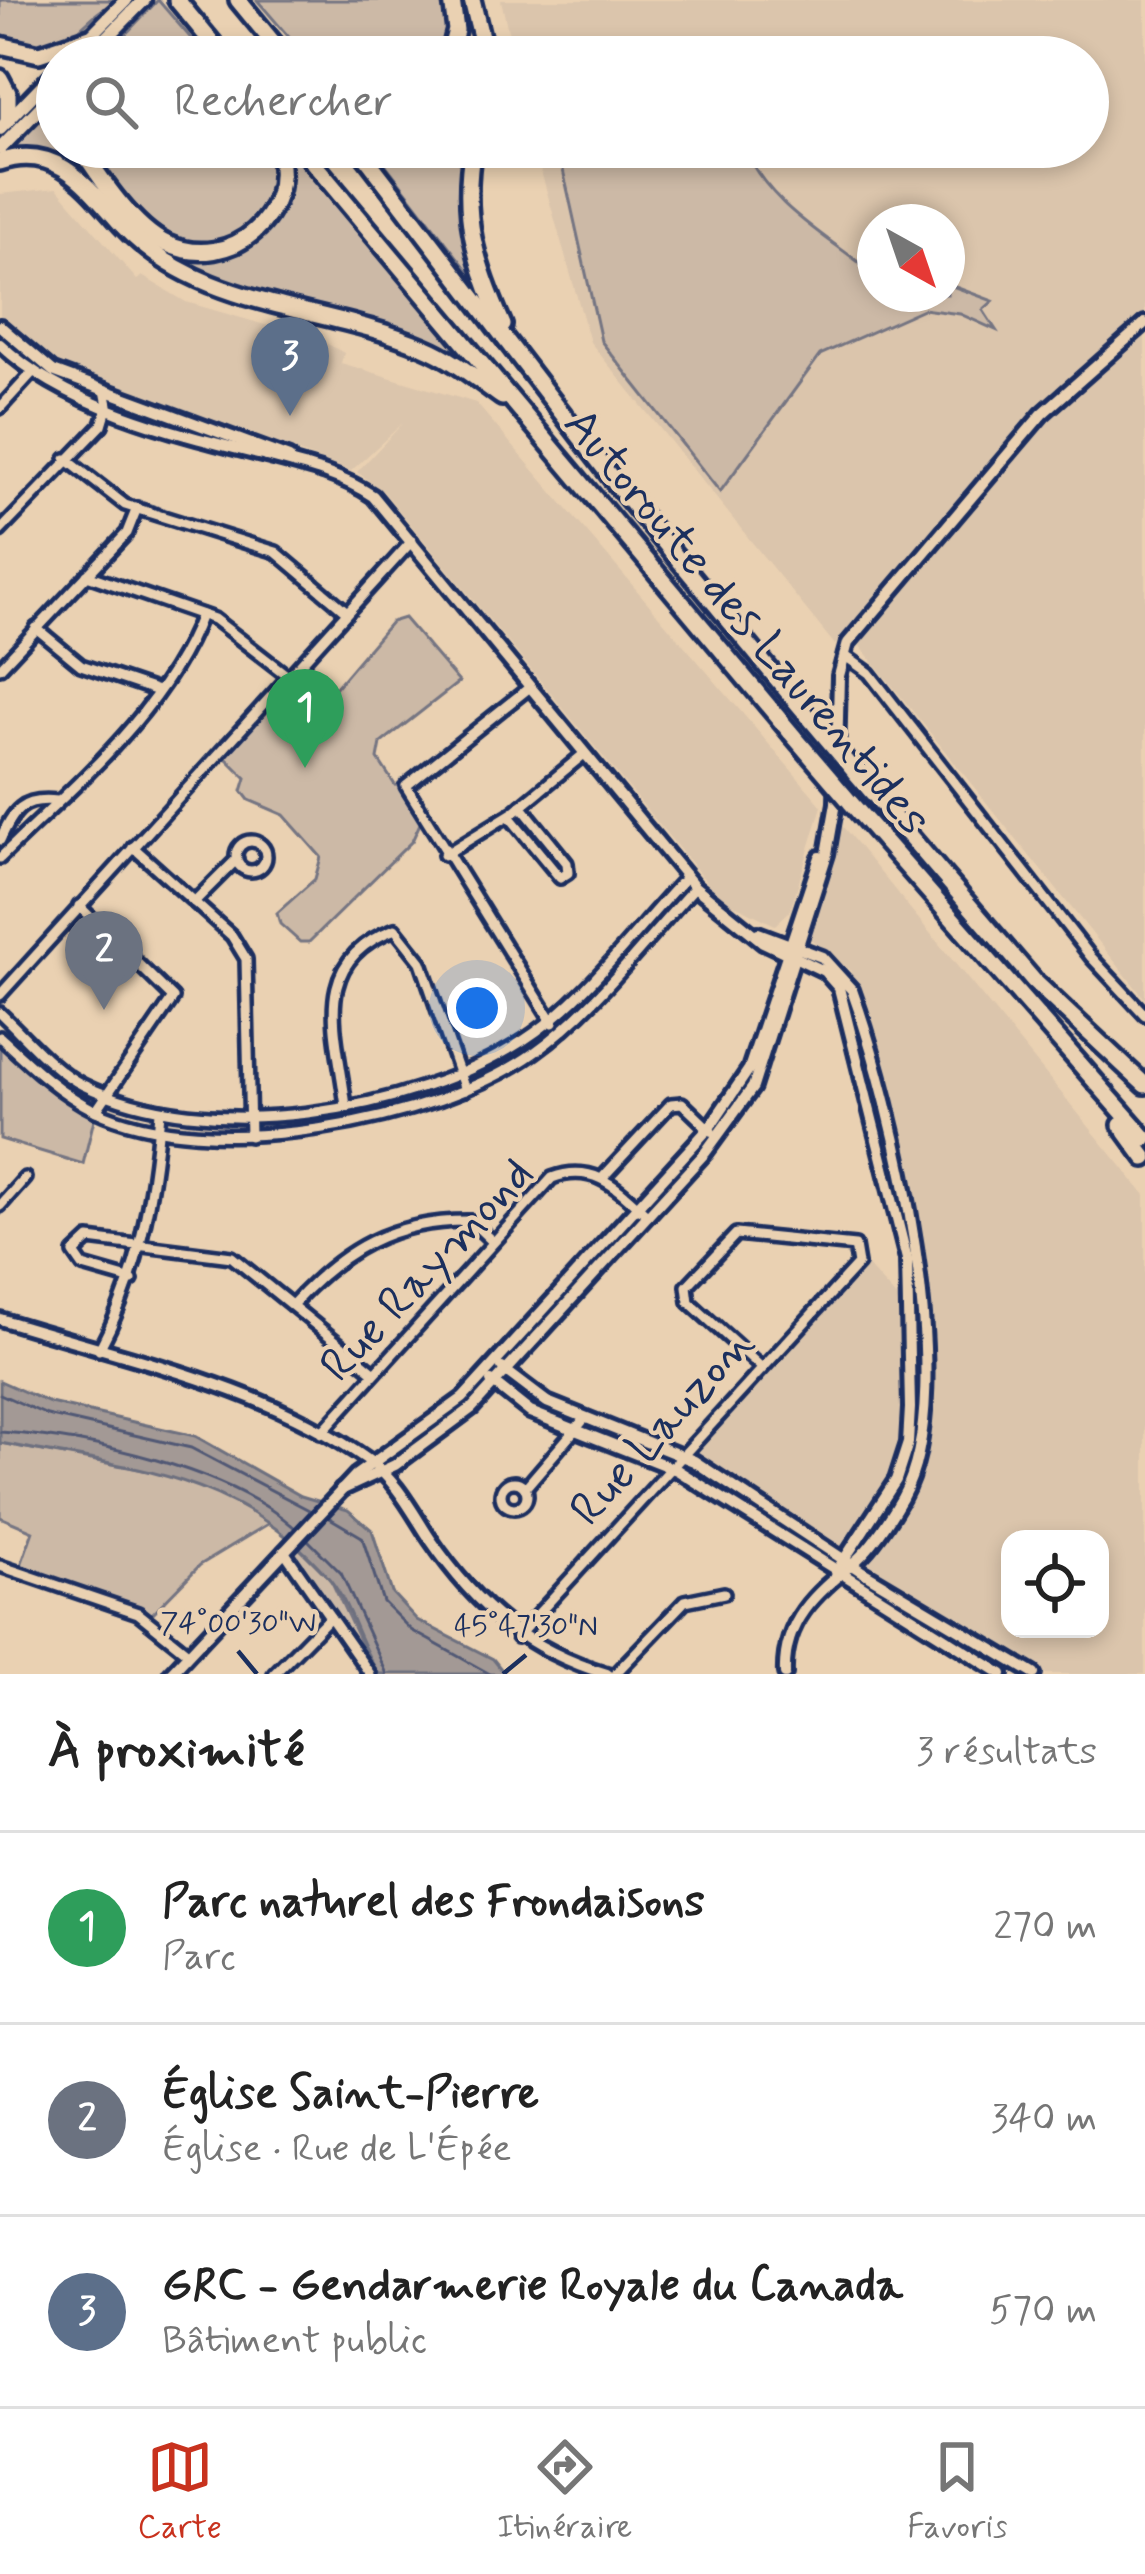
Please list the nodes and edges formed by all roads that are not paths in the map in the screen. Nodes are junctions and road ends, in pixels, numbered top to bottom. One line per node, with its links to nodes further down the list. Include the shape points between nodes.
1 (126, 0): 7 (main road)
2 (144, 0): 8 (main road)
3 (176, 0): 9 (highway)
4 (238, 0): 10 (highway)
5 (452, 0): 11 (highway)
6 (472, 0): 12 (highway)
7 (102, 36)
8 (107, 36)
9 (206, 36)
10 (268, 36)
11 (454, 36)
12 (481, 36)
13 (0, 45): 14 (highway)
14 (36, 53)
15 (0, 78): 18 (highway, via 8,94)
16 (36, 91): 18 (main road)
17 (36, 112): 19 (main road)
18 (4, 124)
19 (0, 149)
20 (36, 158): 21 (highway)
21 (0, 162)
22 (66, 168): 36 (highway, via 179,272 427,348)
23 (97, 168): 24 (highway, via 151,234 204,252 237,244 268,218)
24 (279, 168)
25 (318, 168): 36 (highway, Autoroute des Laurentides)
26 (374, 168): 31 (highway, Autoroute des Laurentides)
27 (472, 168): 31 (highway, via 469,236)
28 (1145, 323): 46 (street, via 1042,414 865,618)
29 (0, 326): 33 (street, via 47,368)
30 (0, 344): 32 (street)
31 (514, 350): 71 (highway, Autoroute des Laurentides, bridge, via 854,771)
32 (32, 373): 34 (street); 35 (street)
33 (105, 390): 34 (street); 38 (street)
34 (108, 405): 37 (street, via 102,425); 38 (street)
35 (0, 408)
36 (524, 413): 75 (highway, Autoroute des Laurentides, bridge)
37 (66, 459): 39 (street, via 103,492); 40 (street)
38 (297, 463): 41 (street, via 363,490)
39 (137, 508): 42 (street, via 127,533); 43 (street, via 276,552)
40 (0, 531)
41 (412, 541): 43 (street); 49 (street)
42 (87, 575): 44 (street); 45 (street)
43 (347, 612): 48 (street)
44 (201, 615): 48 (street); 50 (street, via 178,668)
45 (36, 628): 47 (street); 50 (street, via 82,665)
46 (844, 655): 64 (street, via 830,833); 67 (street, via 869,673)
47 (0, 668)
48 (289, 677): 56 (street)
49 (530, 687): 51 (street); 57 (street, via 406,786)
50 (158, 691): 52 (street)
51 (584, 754): 53 (street); 60 (street)
52 (58, 801): 55 (street, via 16,808); 58 (street)
53 (521, 806): 54 (street); 54 (street, via 568,873 560,878)
54 (509, 816): 57 (street)
55 (0, 840)
56 (133, 847): 62 (street); 63 (street)
57 (444, 855): 68 (street)
58 (0, 858)
59 (237, 859): 62 (street)
60 (686, 877): 61 (street); 68 (street)
61 (695, 887): 64 (street, via 763,942); 69 (street)
62 (194, 902): 83 (street, via 247,959)
63 (79, 906): 65 (street); 78 (street, via 173,998)
64 (793, 950): 86 (street, via 748,1070); 117 (street, via 830,976 843,999 909,1276 908,1443 887,1499)
65 (0, 995)
66 (0, 1013): 72 (street)
67 (1145, 1015)
68 (550, 1019): 69 (street); 74 (street)
69 (559, 1031): 77 (street)
70 (0, 1037): 73 (street)
71 (1105, 1052): 76 (highway, Autoroute des Laurentides); 79 (highway)
72 (50, 1060): 73 (street); 78 (street)
73 (39, 1072): 81 (street)
74 (458, 1075): 77 (street); 80 (street); 80 (street, via 421,962 395,929 369,939 346,962 332,992)
75 (1088, 1078): 88 (highway, Autoroute des Laurentides); 89 (highway)
76 (1145, 1085)
77 (465, 1090): 84 (street)
78 (105, 1095): 81 (street); 82 (street)
79 (1145, 1095)
80 (346, 1107): 83 (street); 84 (street)
81 (97, 1112): 85 (street)
82 (160, 1112): 83 (street); 85 (street)
83 (251, 1117): 87 (street)
84 (347, 1124): 87 (street)
85 (158, 1128): 87 (street); 96 (street)
86 (713, 1133): 90 (street, via 682,1103 671,1104); 93 (street); 94 (street)
87 (250, 1136)
88 (1145, 1138)
89 (1145, 1158)
90 (604, 1176): 93 (street, Rue Raymond); 95 (street, Rue Raymond, via 552,1178)
91 (25, 1178): 92 (street)
92 (0, 1206)
93 (637, 1206): 94 (street, Rue Raymond); 101 (street)
94 (648, 1216): 104 (street)
95 (494, 1242): 98 (street, via 471,1220 416,1227 361,1244); 103 (street, Rue Raymond)
96 (141, 1248): 97 (street); 97 (street, via 89,1239 74,1253 83,1266); 98 (street, via 232,1257)
97 (132, 1280): 100 (street)
98 (292, 1304): 103 (street)
99 (0, 1319): 100 (street)
100 (99, 1350): 109 (street, via 236,1392)
101 (495, 1362): 104 (street); 105 (street)
102 (760, 1367): 102 (street, Rue Lauzon, via 683,1292 731,1238 744,1234 849,1242 858,1264); 111 (street, Rue Lauzon)
103 (374, 1372): 109 (street, Rue Raymond)
104 (506, 1372): 106 (street); 107 (street, via 538,1398)
105 (484, 1375): 106 (street); 113 (street)
106 (495, 1384): 108 (street, via 530,1412); 113 (street, via 465,1414)
107 (585, 1418): 108 (street); 111 (street)
108 (575, 1431): 112 (street); 114 (street)
109 (321, 1433): 110 (street)
110 (340, 1443): 113 (street); 115 (street, via 350,1466)
111 (680, 1454): 112 (street, Rue Lauzon); 117 (street)
112 (669, 1467): 119 (street); 122 (street, Rue Lauzon)
113 (377, 1468): 115 (street); 122 (street, via 464,1584)
114 (525, 1488)
115 (338, 1494): 116 (street)
116 (284, 1552): 121 (street); 123 (street)
117 (846, 1561): 119 (street); 130 (street)
118 (0, 1566): 123 (street, via 139,1613)
119 (836, 1572): 128 (street, via 794,1624); 129 (street)
120 (724, 1593): 127 (street, via 685,1600)
121 (330, 1617): 125 (street); 126 (street)
122 (517, 1637): 127 (street)
123 (189, 1654): 124 (street)
124 (170, 1674)
125 (274, 1674)
126 (370, 1674)
127 (611, 1674)
128 (785, 1674)
129 (1001, 1674)
130 (1034, 1674)

